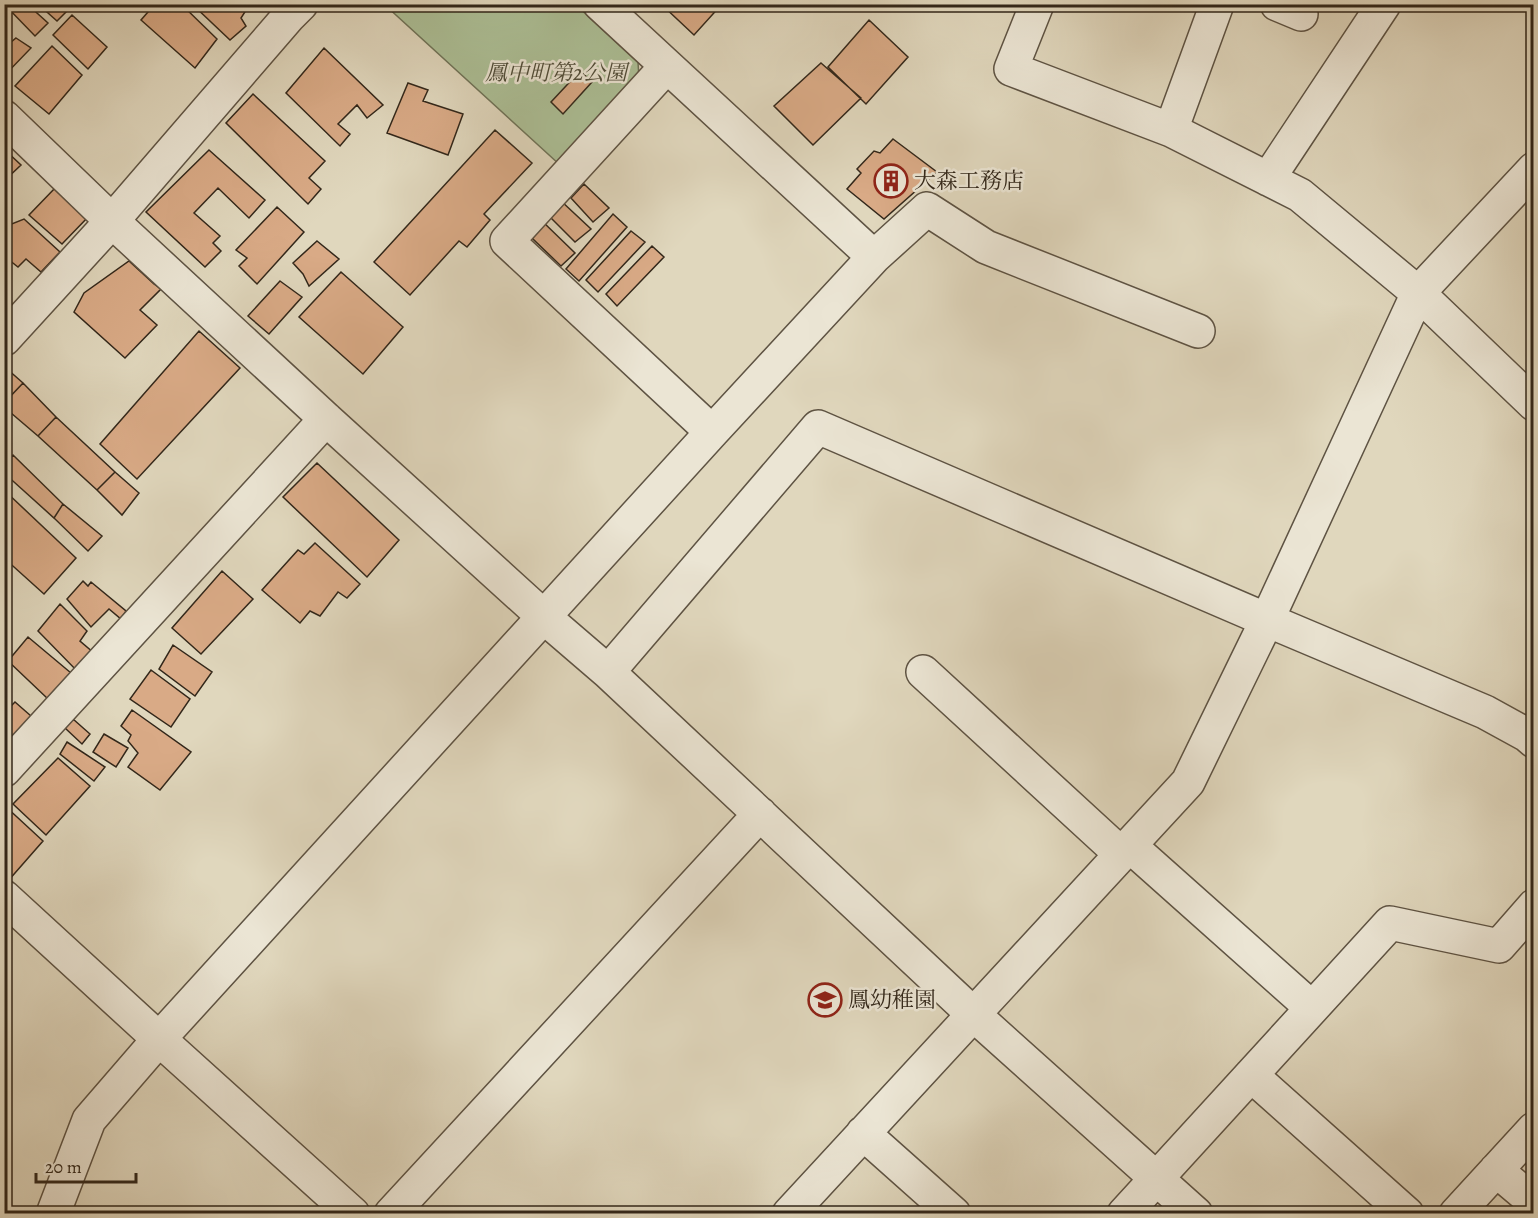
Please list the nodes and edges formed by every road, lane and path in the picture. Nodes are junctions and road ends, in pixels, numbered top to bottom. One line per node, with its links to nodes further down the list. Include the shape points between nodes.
1 (301, 4): 11 (street)
2 (600, 4): 6 (street)
3 (1037, 4): 8 (street, via 1011,69)
4 (1217, 4): 8 (street)
5 (1384, 4): 10 (street)
6 (666, 66): 12 (street); 18 (street, via 507,241)
7 (4, 117): 11 (street)
8 (1171, 130): 10 (street)
9 (1533, 169): 13 (street)
10 (1268, 179): 13 (street, via 1300,195)
11 (112, 221): 15 (street); 17 (street)
12 (874, 257): 14 (street, via 927,209 986,247); 18 (street)
13 (1418, 294): 16 (street); 20 (street)
14 (1198, 331)
15 (4, 339)
16 (1533, 404)
17 (326, 419): 19 (street); 24 (street)
18 (712, 432): 19 (street)
19 (544, 617): 21 (street); 31 (street)
20 (1267, 620): 21 (street, via 818,427); 23 (street, via 1485,712); 26 (street, via 1188,782)
21 (608, 672): 25 (street)
22 (923, 672): 26 (street)
23 (1533, 741)
24 (4, 770)
25 (760, 814): 30 (street); 40 (street)
26 (1125, 849): 29 (street); 30 (street)
27 (4, 897): 31 (street)
28 (1533, 906): 29 (street, via 1498,946 1390,923)
29 (1312, 1008): 32 (street)
30 (973, 1014): 34 (street); 36 (street)
31 (159, 1039): 38 (street, via 89,1120); 39 (street)
32 (1251, 1076): 36 (street); 45 (street)
33 (1533, 1129): 35 (street)
34 (863, 1133): 41 (street); 42 (street)
35 (1496, 1170): 37 (street); 46 (street)
36 (1156, 1178): 43 (street); 44 (street)
37 (1533, 1202)
38 (53, 1214)
39 (353, 1214)
40 (391, 1214)
41 (789, 1214)
42 (954, 1214)
43 (1124, 1214)
44 (1196, 1214)
45 (1407, 1214)
46 (1456, 1214)

